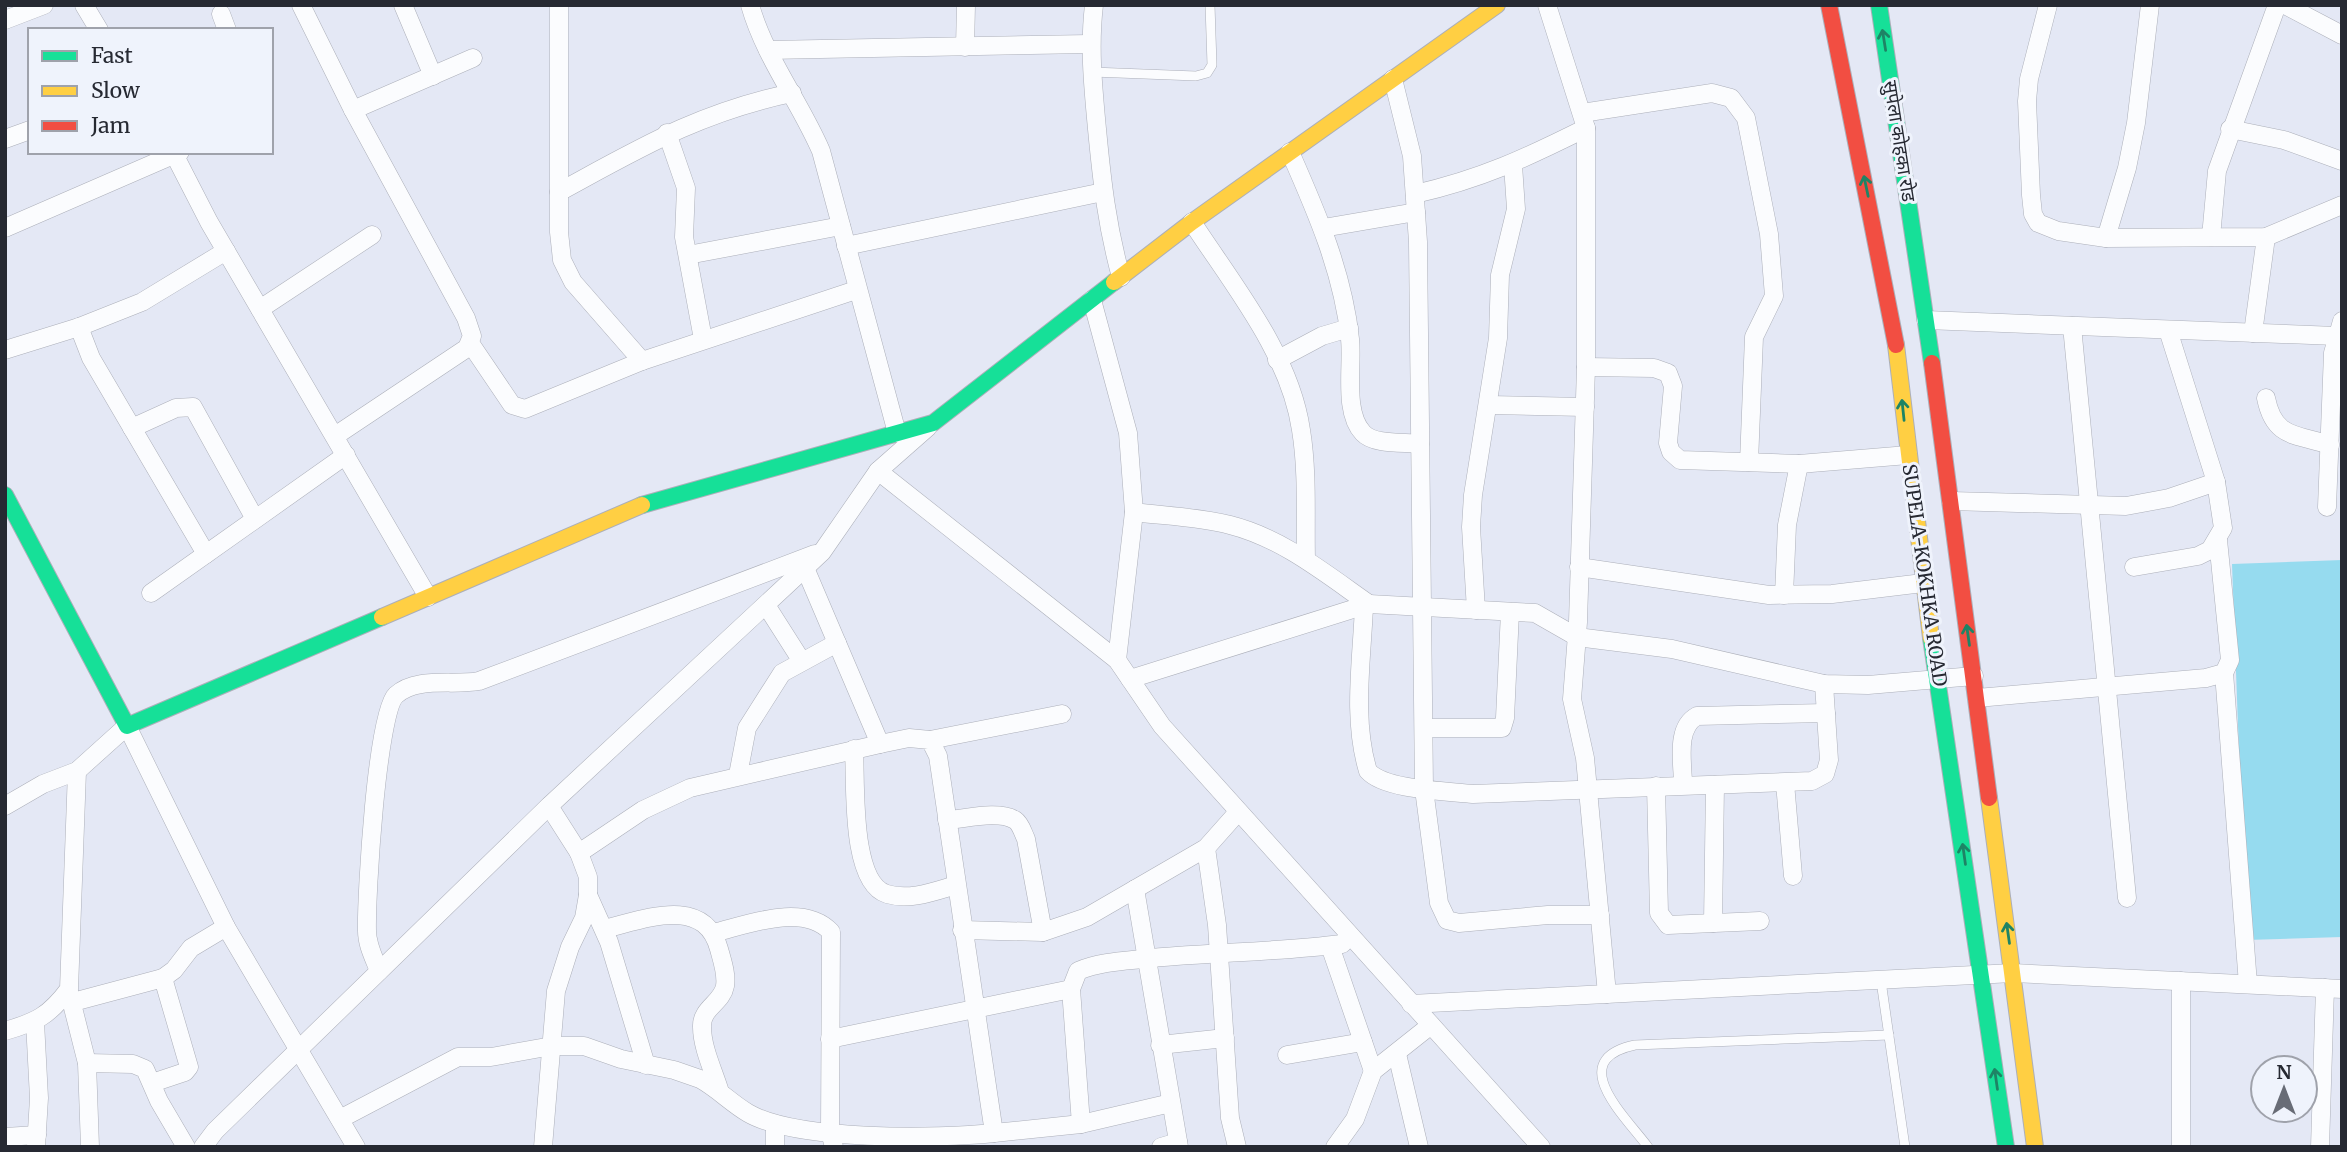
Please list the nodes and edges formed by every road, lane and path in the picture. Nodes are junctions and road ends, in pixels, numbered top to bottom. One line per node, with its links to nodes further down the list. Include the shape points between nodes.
1 (84, 5): 19 (street)
2 (301, 5): 29 (street)
3 (403, 5): 26 (street)
4 (559, 5): 40 (street)
5 (750, 5): 23 (street)
6 (966, 5): 22 (street)
7 (1094, 5): 21 (street)
8 (1210, 5): 25 (lane, via 1212,65 1207,73)
9 (1497, 5): 27 (street)
10 (1547, 5): 30 (street)
11 (1829, 5): 83 (street, SUPELA-KOKHKA ROAD, one-way to 11, via 1893,318)
12 (1879, 5): 56 (street, सुपेला कोहका रोड, one-way to 12)
13 (2048, 5): 51 (street, via 2026,101 2033,214 2047,228)
14 (2150, 5): 51 (street, via 2136,123)
15 (2277, 5): 31 (street)
16 (2285, 5): 20 (street)
17 (32, 8): 18 (street)
18 (5, 20)
19 (98, 28)
20 (2342, 35)
21 (1089, 44): 22 (street); 25 (street)
22 (965, 47): 23 (street)
23 (768, 50): 28 (street)
24 (473, 58): 26 (street)
25 (1092, 72): 41 (street)
26 (433, 75): 29 (street)
27 (1393, 79): 35 (street); 42 (street, via 1412,156)
28 (792, 93): 33 (street, via 742,103); 45 (street, via 821,151)
29 (353, 110): 68 (street, via 466,318)
30 (1584, 120): 39 (street); 72 (street); 84 (street, via 1712,93 1731,98 1746,118 1769,234 1774,296 1754,337)
31 (2230, 129): 38 (street, via 2284,140); 49 (street, via 2217,171)
32 (28, 132): 34 (street)
33 (667, 133): 40 (street); 54 (street, via 686,188)
34 (5, 139)
35 (1290, 152): 44 (street); 47 (street)
36 (174, 154): 46 (street)
37 (177, 154): 53 (street)
38 (2342, 161)
39 (1513, 165): 42 (street); 74 (street, via 1516,209 1500,275)
40 (559, 192): 70 (street, via 562,260 587,302)
41 (1103, 192): 52 (street); 55 (street, via 1106,224)
42 (1415, 203): 47 (street); 80 (street)
43 (2342, 205): 50 (street)
44 (1192, 222): 55 (street); 71 (street)
45 (841, 226): 52 (street); 54 (street)
46 (5, 228)
47 (1323, 228): 63 (street)
48 (372, 235): 59 (street)
49 (2211, 237): 50 (street); 51 (street)
50 (2266, 237): 66 (street)
51 (2106, 238)
52 (846, 246): 57 (street)
53 (226, 251): 59 (street); 62 (street, via 142,302)
54 (688, 255): 67 (street)
55 (1121, 277): 58 (street)
56 (1921, 277): 60 (street, SUPELA-KOKHKA ROAD)
57 (856, 290): 67 (street); 78 (street)
58 (1092, 300): 76 (street); 92 (street, via 1128,433)
59 (260, 309): 79 (street)
60 (1927, 320): 61 (street); 89 (street, SUPELA-KOKHKA ROAD)
61 (2072, 326): 65 (street); 90 (street)
62 (79, 327): 69 (street); 77 (street, via 91,358)
63 (1349, 328): 71 (street, via 1322,335); 80 (street, via 1352,397 1359,427 1373,439)
64 (2339, 329): 66 (street); 81 (street)
65 (2168, 330): 66 (street); 87 (street)
66 (2253, 333)
67 (703, 339): 70 (street)
68 (470, 343): 70 (street, via 503,395 519,409 531,408); 79 (street)
69 (5, 350)
70 (642, 360)
71 (1277, 360): 97 (street, via 1301,428)
72 (1586, 367): 75 (street); 84 (street, via 1662,370 1672,378 1668,443 1675,457)
73 (2266, 398): 81 (street, via 2277,427)
74 (1489, 405): 75 (street); 108 (street, via 1471,527)
75 (1585, 407): 98 (street)
76 (933, 423): 78 (street); 86 (street)
77 (132, 428): 93 (street, via 176,408 193,407); 96 (street)
78 (897, 433): 104 (street, via 649,503)
79 (335, 436): 82 (street)
80 (1420, 444): 107 (street)
81 (2330, 445): 91 (street)
82 (346, 455): 93 (street); 104 (street)
83 (1908, 455): 85 (street); 101 (street, SUPELA-KOKHKA ROAD)
84 (1749, 462): 85 (street)
85 (1799, 464): 103 (street, via 1787,525)
86 (878, 471): 95 (street); 113 (street)
87 (2216, 482): 90 (street, via 2147,504); 94 (street, via 2223,515)
88 (5, 495): 123 (street)
89 (1951, 501): 90 (street); 115 (street, SUPELA-KOKHKA ROAD, one-way to 89)
90 (2088, 505): 119 (street)
91 (2328, 507)
92 (1134, 512): 97 (street, via 1230,525); 113 (street)
93 (256, 519): 96 (street)
94 (2218, 540): 99 (street, via 2198,556); 114 (street, via 2230,660)
95 (822, 552): 100 (street); 159 (street, via 479,681 429,683 399,692 386,714 379,752 367,932)
96 (206, 554): 102 (street)
97 (1306, 559): 106 (street)
98 (1579, 567): 103 (street); 110 (street)
99 (2134, 567)
100 (805, 568): 105 (street); 111 (street)
101 (1923, 583): 103 (street); 117 (street, SUPELA-KOKHKA ROAD)
102 (151, 593)
103 (1784, 595)
104 (428, 597): 123 (street)
105 (766, 605): 112 (street); 137 (street)
106 (1367, 605): 107 (street); 116 (street); 135 (street, via 1360,701 1368,771 1380,780)
107 (1424, 607): 108 (street); 124 (street)
108 (1476, 610): 109 (street)
109 (1510, 612): 110 (street, via 1535,613); 124 (street, via 1502,728)
110 (1577, 637): 118 (street, via 1672,649); 134 (street, via 1572,699)
111 (837, 643): 112 (street); 126 (street)
112 (801, 660): 129 (street, via 782,673 747,729)
113 (1117, 660): 116 (street)
114 (2224, 673): 119 (street); 165 (street)
115 (1974, 676): 117 (street); 120 (street, SUPELA-KOKHKA ROAD)
116 (1130, 679): 138 (street, via 1162,726)
117 (1939, 679): 118 (street); 161 (street, SUPELA-KOKHKA ROAD, one-way to 117)
118 (1824, 684): 121 (street)
119 (2105, 685): 120 (street); 146 (street)
120 (1976, 698): 160 (street, SUPELA-KOKHKA ROAD, one-way to 120)
121 (1826, 713): 130 (street, via 1829,760 1825,774 1812,781); 131 (street, via 1697,716 1689,720 1683,732)
122 (1062, 714): 125 (street)
123 (127, 726): 128 (street); 150 (street)
124 (1424, 728): 135 (street)
125 (930, 740): 126 (street, via 909,738); 139 (street, via 938,756)
126 (880, 744): 127 (street)
127 (855, 749): 129 (street); 143 (street, via 861,861 874,888 903,896)
128 (77, 771): 136 (street); 169 (street)
129 (738, 775): 141 (street, via 690,788 643,810)
130 (1785, 783): 132 (street); 142 (street)
131 (1683, 785): 132 (street); 133 (street)
132 (1715, 785): 149 (street)
133 (1656, 786): 134 (street); 149 (street, via 1661,918 1668,925)
134 (1588, 788): 135 (street, via 1473,794); 147 (street)
135 (1424, 789): 147 (street, via 1439,903 1447,920)
136 (5, 806)
137 (549, 806): 141 (street); 159 (street)
138 (1238, 812): 140 (street); 155 (street)
139 (947, 820): 143 (street); 153 (street, via 1015,820 1026,839)
140 (1206, 848): 144 (street); 157 (street)
141 (579, 853): 145 (street, via 588,877)
142 (1793, 876)
143 (956, 885): 152 (street)
144 (1135, 889): 153 (street, via 1087,916); 158 (street)
145 (588, 895): 151 (street); 180 (street, via 556,991)
146 (2127, 898)
147 (1600, 915): 168 (street)
148 (1760, 921): 149 (street)
149 (1713, 923)
150 (226, 927): 162 (street, via 191,948); 181 (street)
151 (604, 929): 154 (street, via 690,914); 185 (street)
152 (962, 930): 153 (street); 171 (street)
153 (1043, 932)
154 (713, 933): 177 (street, via 791,918 823,924 831,932 832,946); 188 (street, via 725,986 707,1010 702,1026)
155 (1349, 936): 156 (street, via 1342,944); 170 (street)
156 (1330, 946): 157 (street); 178 (street)
157 (1219, 952): 158 (street); 176 (street)
158 (1149, 959): 167 (street, via 1088,967 1074,974); 179 (street)
159 (379, 971): 181 (street)
160 (2013, 973): 161 (street); 164 (street); 212 (street, SUPELA-KOKHKA ROAD)
161 (1982, 975): 163 (street); 211 (street, SUPELA-KOKHKA ROAD, one-way to 161)
162 (163, 978): 169 (street); 187 (street, via 190,1064 184,1072)
163 (1881, 981): 168 (street); 175 (lane)
164 (2181, 981): 165 (street); 213 (street)
165 (2248, 984): 166 (street)
166 (2333, 988): 214 (street)
167 (1071, 989): 171 (street); 192 (street)
168 (1607, 994): 170 (street)
169 (71, 996): 172 (street); 184 (street)
170 (1411, 1004): 173 (street)
171 (975, 1009): 177 (street); 193 (street)
172 (35, 1022): 174 (street); 196 (street)
173 (1431, 1025): 182 (street); 208 (street)
174 (5, 1031)
175 (1889, 1035): 209 (lane, via 1635,1045 1613,1052 1602,1065 1601,1081); 210 (lane)
176 (1225, 1038): 179 (street); 205 (street, via 1230,1118)
177 (830, 1039): 195 (street)
178 (1363, 1042): 183 (street); 186 (street)
179 (1160, 1045): 189 (street)
180 (552, 1046): 185 (street, via 583,1046); 190 (street, via 491,1057 458,1057); 203 (street)
181 (300, 1048): 190 (street); 202 (street)
182 (1397, 1054): 186 (street); 207 (street)
183 (1287, 1055)
184 (87, 1063): 187 (street, via 139,1066); 200 (street)
185 (646, 1065): 188 (street, via 674,1070)
186 (1373, 1071): 206 (street, via 1355,1119)
187 (152, 1083): 201 (street)
188 (719, 1089): 191 (street, via 748,1113)
189 (1171, 1103): 192 (street); 199 (street)
190 (340, 1119): 198 (street)
191 (775, 1124): 195 (street); 204 (street)
192 (1081, 1124): 193 (street)
193 (994, 1133): 197 (street)
194 (5, 1137): 196 (street)
195 (832, 1139): 197 (street)
196 (37, 1141)
197 (949, 1142)
198 (347, 1144)
199 (1172, 1145)
200 (90, 1147)
201 (186, 1147)
202 (203, 1147)
203 (543, 1147)
204 (775, 1147)
205 (1237, 1147)
206 (1335, 1147)
207 (1419, 1147)
208 (1541, 1147)
209 (1648, 1147)
210 (1905, 1147)
211 (2006, 1147)
212 (2035, 1147)
213 (2181, 1147)
214 (2320, 1147)

